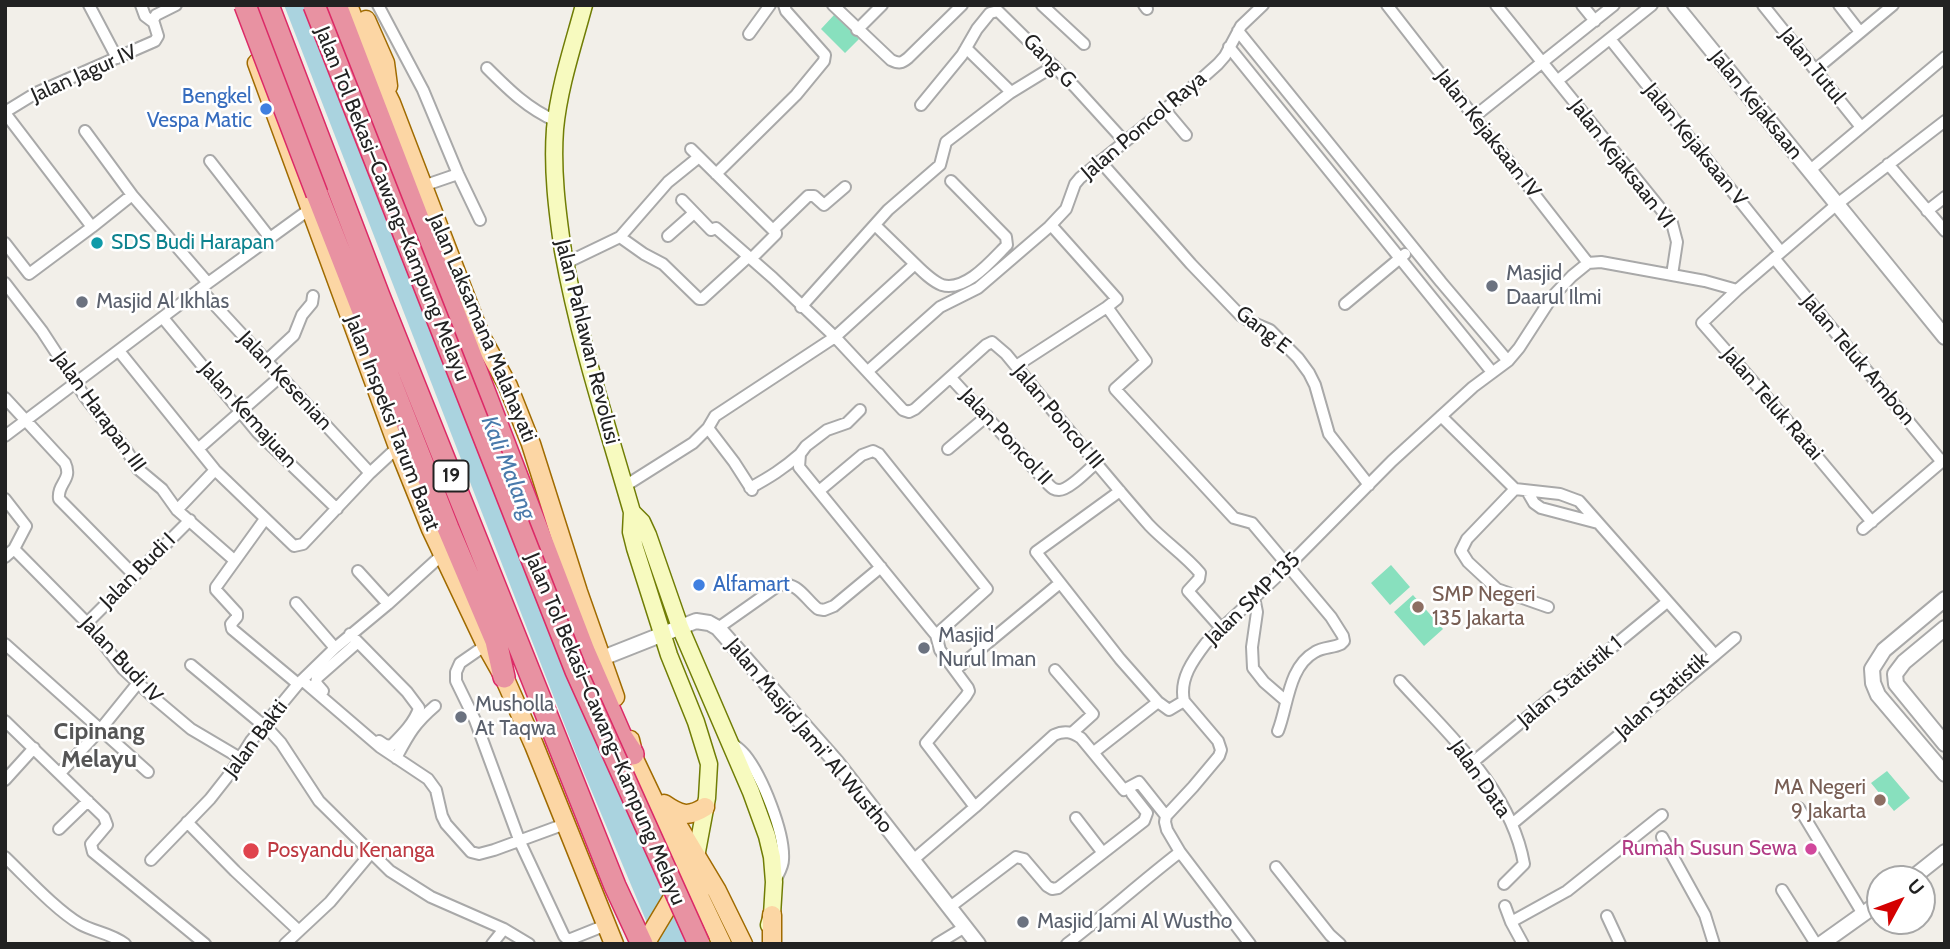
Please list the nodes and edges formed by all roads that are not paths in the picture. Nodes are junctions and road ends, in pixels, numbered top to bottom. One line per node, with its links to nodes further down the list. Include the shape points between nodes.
1 (89, 5): 38 (street)
2 (141, 5): 29 (street)
3 (176, 5): 29 (street, Jalan Jagur IV, via 156,15)
4 (268, 5): 235 (highway, Jalan Tol Bekasi–Cawang–Kampung Melayu / 19, via 610,874)
5 (314, 5): 243 (highway, Jalan Tol Bekasi–Cawang–Kampung Melayu / 19, bridge, via 576,671)
6 (336, 5): 187 (highway, via 584,651)
7 (348, 5): 46 (main road, Jalan Laksamana Malahayati)
8 (360, 5): 46 (main road, Jalan Laksamana Malahayati, via 385,63)
9 (378, 5): 62 (street, via 424,90)
10 (584, 5): 51 (main road, Jalan Pahlawan Revolusi)
11 (770, 5): 33 (street)
12 (784, 5): 63 (street, via 821,48 824,61)
13 (833, 5): 30 (street)
14 (882, 5): 30 (street)
15 (962, 5): 30 (street, via 902,62 891,60)
16 (1042, 5): 35 (street)
17 (1263, 5): 31 (street, Jalan Poncol Raya)
18 (1387, 5): 50 (street, Jalan Kejaksaan IV)
19 (1496, 5): 40 (street, Jalan Kejaksaan VI)
20 (1582, 5): 28 (street)
21 (1614, 5): 28 (street)
22 (1652, 5): 34 (street)
23 (1675, 5): 61 (street, Jalan Kejaksaan)
24 (1763, 5): 43 (street, Jalan Tutul)
25 (1839, 5): 32 (street)
26 (1893, 5): 32 (street)
27 (245, 6): 71 (main road, Jalan Inspeksi Tarum Barat, via 243,17 261,74); 171 (highway, bridge, via 450,535 496,641)
28 (1595, 21): 40 (street)
29 (153, 22): 38 (street, Jalan Jagur IV, via 158,34 155,41)
30 (857, 30)
31 (1238, 31): 36 (street, Jalan Poncol Raya); 84 (street)
32 (1860, 32): 43 (street)
33 (749, 34)
34 (1609, 39): 44 (street); 85 (street, Jalan Kejaksaan V)
35 (1084, 44)
36 (1229, 47): 48 (street, Jalan Poncol Raya, via 1218,64); 87 (street)
37 (966, 48): 41 (street, Gang G, via 990,13 998,11); 45 (street); 47 (street, Gang G)
38 (117, 58): 49 (street, Jalan Jagur IV, via 36,93)
39 (1945, 58): 53 (street)
40 (1542, 62): 44 (street, Jalan Kejaksaan VI); 50 (street)
41 (1054, 66): 45 (street); 57 (street, Gang G)
42 (487, 68): 51 (street, via 526,105)
43 (1815, 70): 53 (street, Jalan Tutul)
44 (1557, 81): 91 (street, Jalan Kejaksaan VI, via 1672,223 1677,242)
45 (1011, 92): 75 (street, via 946,142 940,165)
46 (390, 103): 65 (main road, Jalan Laksamana Malahayati)
47 (921, 106)
48 (1165, 110): 56 (street); 57 (street, Jalan Poncol Raya)
49 (5, 112): 54 (street)
50 (1475, 116): 89 (street, Jalan Kejaksaan IV)
51 (556, 121): 88 (main road, Jalan Pahlawan Revolusi, via 554,190)
52 (1945, 121): 60 (street)
53 (1861, 127): 61 (street)
54 (10, 128): 77 (street)
55 (85, 131): 67 (street, Jalan Kesenian)
56 (1186, 135)
57 (1125, 142): 59 (street, Jalan Poncol Raya)
58 (210, 161): 82 (street)
59 (1100, 161): 76 (street, Jalan Poncol Raya, via 1075,184 1066,209); 128 (street, Gang E, via 1240,315 1270,330 1298,358 1315,385 1329,435)
60 (1888, 164): 70 (street); 72 (street)
61 (1808, 171): 70 (street, Jalan Kejaksaan)
62 (458, 174): 65 (street); 74 (street)
63 (716, 174): 78 (street); 81 (street, via 695,153)
64 (951, 181): 90 (street, via 1006,237 1007,245 980,272 954,286 931,279)
65 (423, 187): 167 (main road, Jalan Laksamana Malahayati, via 480,335 531,444)
66 (845, 187): 78 (street, via 824,205 808,196)
67 (132, 195): 77 (street); 93 (street, Jalan Kesenian)
68 (1945, 197): 72 (street)
69 (682, 200): 73 (street)
70 (1836, 205): 85 (street); 101 (street, Jalan Kejaksaan)
71 (310, 209): 82 (street); 120 (main road, Jalan Inspeksi Tarum Barat)
72 (1927, 211): 79 (street)
73 (694, 213): 80 (street); 86 (street)
74 (480, 219)
75 (875, 225): 90 (street); 97 (street)
76 (1051, 225): 98 (street, via 1117,299); 107 (street, Jalan Poncol Raya, via 978,288 940,307)
77 (92, 227): 83 (street, via 29,274)
78 (773, 230): 86 (street, via 776,234)
79 (1945, 231)
80 (668, 236)
81 (620, 237): 86 (street, via 663,264 699,299); 88 (street)
82 (270, 238): 93 (street)
83 (5, 243)
84 (1413, 248): 87 (street); 105 (street)
85 (1778, 255): 94 (street); 124 (street, Jalan Teluk Ambon)
86 (749, 258): 97 (street)
87 (1400, 258): 96 (street); 108 (street)
88 (566, 263): 129 (main road, Jalan Pahlawan Revolusi, via 587,358)
89 (1588, 263): 91 (street); 105 (street, Jalan SMP 135, via 1552,297)
90 (915, 264): 100 (street)
91 (1672, 275): 94 (street)
92 (5, 283): 111 (street, Jalan Harapan III)
93 (204, 286): 99 (street); 104 (street, Jalan Kesenian)
94 (1737, 290): 124 (street, Jalan Teluk Ratai, via 1702,323 1784,417 1868,525)
95 (313, 296): 104 (street, via 294,335)
96 (1345, 304)
97 (801, 306): 100 (street)
98 (1107, 307): 106 (street); 144 (street, via 1146,360 1115,389 1234,518 1252,523)
99 (163, 318): 103 (street); 114 (street, Jalan Kemajuan)
100 (835, 337): 107 (street); 118 (street, via 715,416)
101 (1945, 337)
102 (995, 343): 106 (street, Jalan Poncol III); 110 (street, Jalan Poncol II, via 986,345)
103 (119, 351): 111 (street); 121 (street)
104 (267, 361): 109 (street, Jalan Kesenian)
105 (1508, 361): 108 (street, Jalan SMP 135)
106 (1016, 366): 125 (street, Jalan Poncol III)
107 (868, 371): 110 (street, Jalan Poncol II, via 895,403 909,412)
108 (1492, 372): 116 (street, Jalan SMP 135)
109 (281, 376): 114 (street); 127 (street, Jalan Kesenian)
110 (951, 378): 115 (street, Jalan Poncol II)
111 (76, 383): 117 (street); 135 (street, Jalan Harapan III, via 138,469 162,489)
112 (5, 398): 117 (street)
113 (860, 410): 123 (street, via 847,423 818,436)
114 (240, 414): 121 (street); 134 (street, Jalan Kemajuan)
115 (987, 416): 122 (street); 125 (street, Jalan Poncol II, via 1055,490 1067,487)
116 (1441, 416): 128 (street, Jalan SMP 135); 130 (street)
117 (26, 421): 119 (street); 146 (street, via 69,471 59,499)
118 (708, 428): 123 (street, via 751,489); 129 (street, via 677,454)
119 (5, 436)
120 (398, 447): 127 (street); 141 (main road, Jalan Inspeksi Tarum Barat)
121 (198, 449): 126 (street)
122 (948, 449)
123 (800, 454): 131 (street, via 799,467)
124 (1943, 461)
125 (1096, 463): 132 (street, Jalan Poncol III)
126 (215, 470): 135 (street); 137 (street)
127 (370, 473): 134 (street)
128 (1369, 485): 144 (street, Jalan SMP 135)
129 (625, 486): 136 (main road, Jalan Pahlawan Revolusi)
130 (1521, 490): 139 (street, via 1541,508); 139 (street, Jalan Statistik, via 1570,497); 153 (street, via 1467,539 1461,551 1497,589)
131 (818, 491): 143 (street); 160 (street, via 862,455 879,454 986,589)
132 (1120, 491): 147 (street, via 1036,552); 157 (street, Jalan Poncol III, via 1200,573 1188,591)
133 (5, 499): 140 (street, via 26,528)
134 (337, 509): 137 (street, via 297,546)
135 (177, 510): 138 (street, Jalan Harapan III)
136 (632, 512): 155 (main road, Jalan Pahlawan Revolusi, via 648,535); 159 (main road, Jalan Pahlawan Revolusi, via 631,532)
137 (265, 519): 142 (street)
138 (190, 520): 142 (street, Jalan Harapan III); 146 (street, Jalan Budi I)
139 (1598, 523): 150 (street, Jalan Statistik)
140 (9, 553): 154 (street, Jalan Budi IV)
141 (443, 554): 152 (street, Jalan Bakti); 164 (main road, Jalan Inspeksi Tarum Barat)
142 (234, 561): 173 (street, via 216,586 237,615 231,627)
143 (881, 567): 156 (street, via 824,610 788,583); 160 (street)
144 (1287, 567): 148 (street, Jalan SMP 135); 176 (street, via 1345,639 1307,657)
145 (358, 570): 152 (street)
146 (134, 575): 154 (street, Jalan Budi I)
147 (1060, 583): 169 (street); 177 (street)
148 (1254, 597): 157 (street, Jalan SMP 135); 176 (street, via 1253,668)
149 (1945, 599): 193 (street, via 1884,650 1871,669 1878,695)
150 (1667, 602): 166 (street, Jalan Statistik); 190 (street, Jalan Statistik 1)
151 (296, 603): 165 (street)
152 (388, 604): 161 (street, Jalan Bakti)
153 (1548, 607)
154 (87, 623): 174 (street, Jalan Budi IV)
155 (680, 627): 156 (street, Jalan Masjid Jami' Al Wustho, via 701,621); 159 (street, Jalan Masjid Jami' Al Wustho); 227 (main road, Jalan Pahlawan Revolusi, via 767,836 774,883)
156 (718, 628): 217 (street, Jalan Masjid Jami' Al Wustho, via 837,763)
157 (1221, 628): 175 (street, Jalan SMP 135, via 1195,657 1182,686)
158 (1945, 628): 184 (street, via 1895,674 1896,684)
159 (662, 635): 167 (street, Jalan Masjid Jami' Al Wustho); 198 (main road, Jalan Pahlawan Revolusi, via 709,764)
160 (936, 635): 169 (street, via 940,650)
161 (354, 638): 161 (street, via 419,708 391,746 385,746 316,683); 165 (street, Jalan Bakti)
162 (1735, 638): 166 (street)
163 (5, 644): 181 (street)
164 (486, 646): 171 (main road, Jalan Inspeksi Tarum Barat); 209 (street, via 460,663 456,681)
165 (335, 648): 173 (street, Jalan Bakti)
166 (1715, 655): 206 (street, Jalan Statistik)
167 (600, 659): 187 (main road, Jalan Laksamana Malahayati)
168 (191, 665): 180 (street)
169 (955, 670): 199 (street, via 969,691 926,743)
170 (1055, 670): 183 (street, via 1093,715)
171 (504, 677): 205 (main road, Jalan Inspeksi Tarum Barat)
172 (1400, 681): 190 (street, Jalan Data)
173 (300, 682): 180 (street, Jalan Bakti); 189 (street)
174 (138, 683): 181 (street); 188 (street, Jalan Budi IV, via 191,729)
175 (1184, 701): 177 (street, via 1169,710); 202 (street, via 1219,741 1221,750)
176 (1286, 701): 182 (street)
177 (1158, 702): 186 (street)
178 (435, 706): 189 (street, via 411,730)
179 (5, 721): 185 (street)
180 (264, 726): 188 (street, Jalan Bakti); 212 (street, via 281,743 319,801)
181 (100, 730): 191 (street); 192 (street)
182 (1278, 731)
183 (1073, 732): 186 (street); 199 (street, via 1055,735)
184 (1945, 744)
185 (34, 748): 192 (street); 194 (street)
186 (1094, 752): 202 (street, via 1124,790 1139,782)
187 (633, 754): 197 (main road, Jalan Laksamana Malahayati); 220 (main road, Jalan Laksamana Malahayati)
188 (240, 758): 204 (street, Jalan Bakti)
189 (396, 758): 209 (street, via 434,785 446,824 471,852 479,854)
190 (1473, 762): 206 (street, Jalan Data)
191 (148, 772)
192 (60, 773): 196 (street)
193 (1945, 774)
194 (5, 780)
195 (1132, 794): 213 (street, via 1147,818)
196 (88, 801): 207 (street); 239 (street, via 107,822 91,844 93,852)
197 (664, 804): 198 (main road, via 685,814); 215 (main road, Jalan Laksamana Malahayati)
198 (705, 807): 215 (main road, Jalan Pahlawan Revolusi)
199 (975, 807): 217 (street)
200 (1799, 808): 226 (street)
201 (1662, 815): 229 (street, via 1567,891)
202 (1166, 816): 210 (street, via 1167,830)
203 (1076, 818): 213 (street)
204 (187, 822): 216 (street, Jalan Bakti); 234 (street)
205 (565, 824): 209 (street); 230 (main road, Jalan Inspeksi Tarum Barat)
206 (1512, 824): 221 (street, Jalan Data, via 1524,864)
207 (59, 829)
208 (1662, 837): 254 (street, via 1705,915)
209 (520, 842): 230 (street, via 564,936 571,939)
210 (1180, 852): 236 (street); 250 (street)
211 (1945, 852): 218 (street)
212 (371, 853): 232 (street, via 431,897); 234 (street)
213 (1103, 853): 224 (street, via 1052,889 1024,859 1016,857)
214 (5, 857): 233 (street, via 70,917)
215 (696, 857): 220 (main road); 245 (main road, Jalan Laksamana Malahayati)
216 (151, 860)
217 (913, 860): 224 (street, Jalan Masjid Jami' Al Wustho)
218 (1929, 865)
219 (1276, 867): 251 (street)
220 (683, 881): 235 (main road); 244 (main road, Jalan Laksamana Malahayati)
221 (1504, 884)
222 (1782, 890): 255 (street)
223 (1505, 906): 229 (street)
224 (950, 907): 231 (street, Jalan Masjid Jami' Al Wustho)
225 (1866, 912): 226 (street)
226 (1863, 914): 237 (street)
227 (772, 915): 246 (main road, Jalan Pahlawan Revolusi); 247 (main road)
228 (1607, 916): 253 (street)
229 (1511, 922): 252 (street)
230 (606, 925): 242 (main road, Jalan Inspeksi Tarum Barat)
231 (965, 927): 248 (street); 249 (street, Jalan Masjid Jami' Al Wustho)
232 (504, 929): 240 (street); 241 (street)
233 (106, 939): 238 (street)
234 (294, 939)
235 (645, 942)
236 (1071, 942)
237 (1829, 942)
238 (125, 944)
239 (205, 944)
240 (492, 944)
241 (530, 944)
242 (614, 944)
243 (699, 944)
244 (722, 944)
245 (743, 944)
246 (764, 944)
247 (772, 944)
248 (937, 944)
249 (978, 944)
250 (1250, 944)
251 (1340, 944)
252 (1523, 944)
253 (1619, 944)
254 (1714, 944)
255 (1815, 944)

